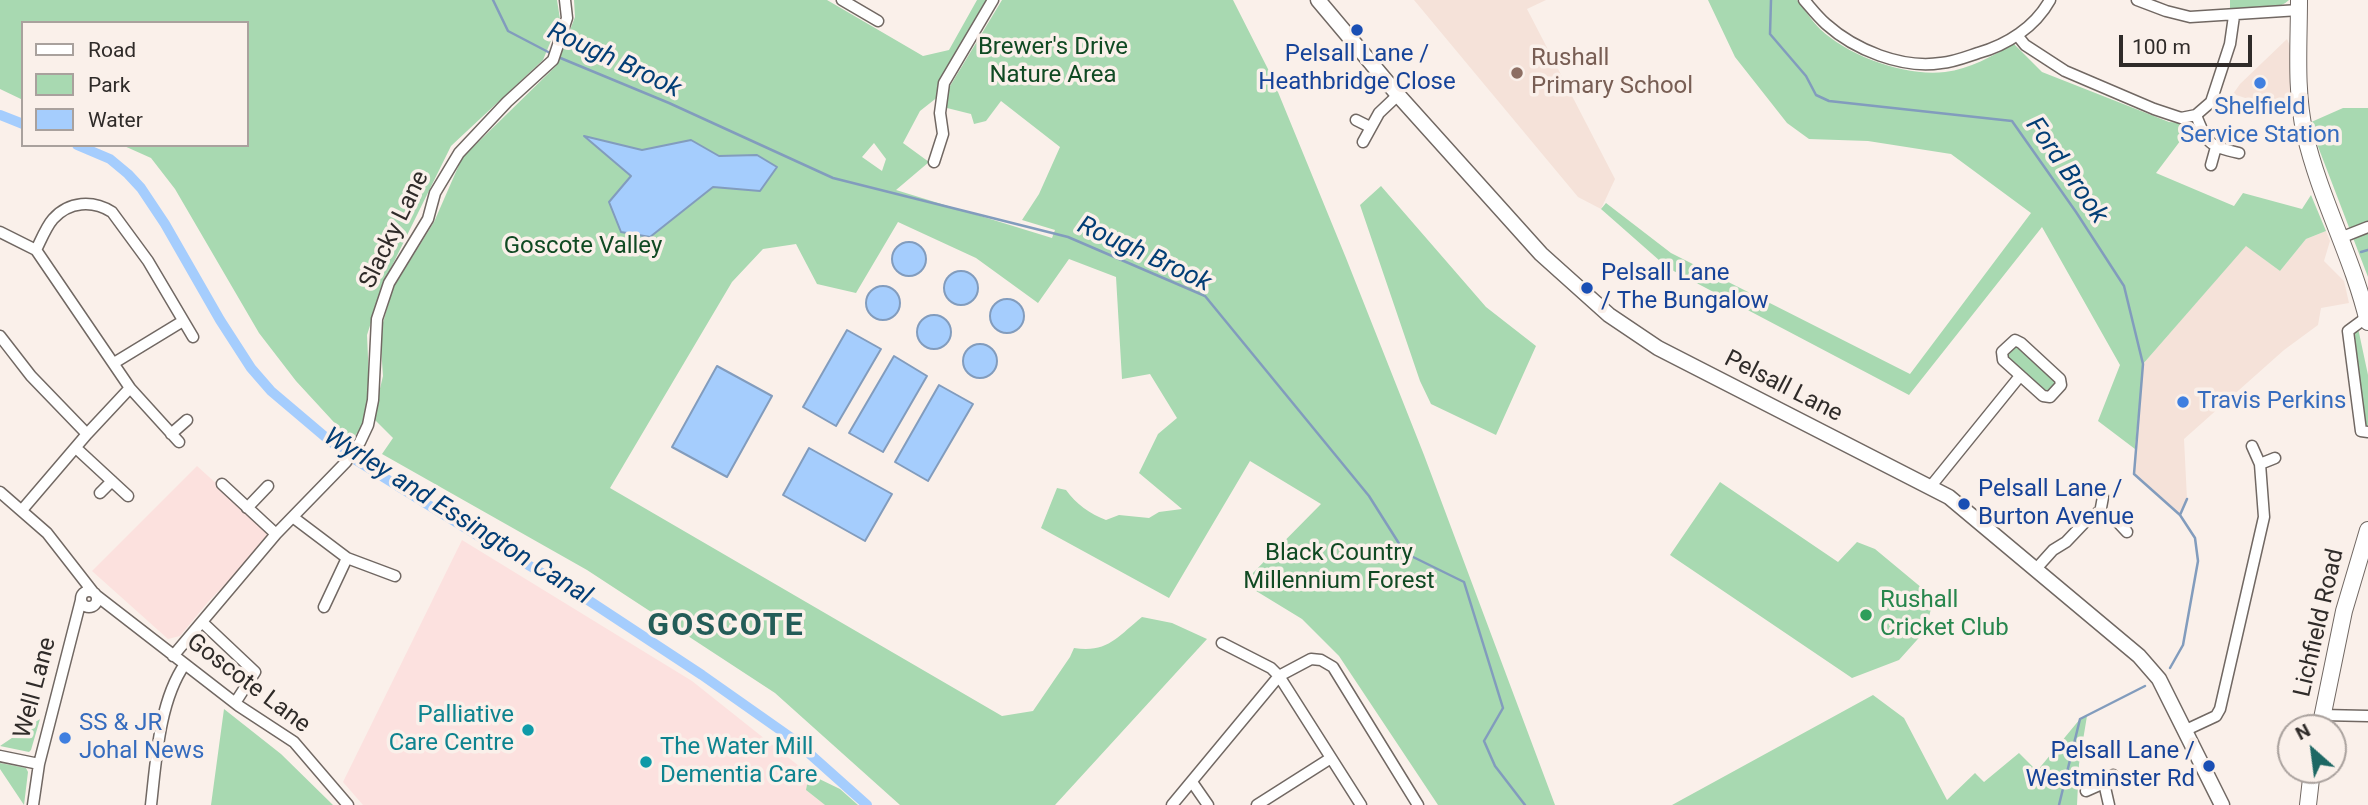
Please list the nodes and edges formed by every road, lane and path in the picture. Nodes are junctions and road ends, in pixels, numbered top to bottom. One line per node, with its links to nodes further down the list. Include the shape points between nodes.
1 (565, 0): 50 (street, Slacky Lane, via 567,18 553,61 458,153 435,193 428,219 389,283 377,319 368,425 346,462)
2 (842, 0): 10 (street)
3 (993, 0): 19 (street, via 944,83 943,134)
4 (1318, 0): 12 (main road, Pelsall Lane)
5 (1804, 0): 11 (street, via 1825,24 1849,41 1881,56 1915,63 1957,60 1996,48)
6 (2050, 0): 11 (street)
7 (2137, 0): 9 (street, via 2190,17)
8 (2299, 5): 9 (street); 23 (highway, via 2304,133)
9 (2234, 16): 13 (street, via 2216,89 2211,102)
10 (878, 21)
11 (2017, 35): 13 (street, via 2065,71 2154,110 2180,118)
12 (1398, 94): 15 (street); 42 (main road, Pelsall Lane, via 1541,254 1609,315 1670,355)
13 (2196, 115): 17 (street, via 2206,138)
14 (1356, 120): 15 (street)
15 (1370, 127): 16 (street)
16 (1363, 142)
17 (2216, 147): 18 (street); 20 (street)
18 (2239, 153)
19 (934, 162)
20 (2211, 164)
21 (2368, 227): 23 (street)
22 (0, 232): 24 (street)
23 (2340, 238): 25 (highway)
24 (36, 250): 26 (street, via 53,219 68,208 85,204 105,207 148,261); 29 (street)
25 (2367, 320): 33 (street, via 2348,331 2361,431)
26 (183, 321): 28 (street); 29 (street)
27 (0, 336): 34 (street)
28 (193, 337)
29 (114, 363): 31 (street)
30 (2020, 376): 30 (street, via 2002,356 2015,341 2060,379 2061,386 2046,397); 42 (street)
31 (130, 387): 32 (street, via 175,438); 34 (street)
32 (187, 420)
33 (2368, 432)
34 (87, 434): 36 (street)
35 (2252, 446): 38 (street)
36 (76, 447): 39 (street); 48 (street)
37 (2275, 458): 38 (street)
38 (2260, 464): 68 (street, via 2263,524 2220,709 2216,716)
39 (112, 481): 44 (street); 45 (street)
40 (222, 484): 47 (street)
41 (268, 485): 47 (street)
42 (1931, 486): 55 (main road, Pelsall Lane)
43 (0, 492): 48 (street)
44 (100, 493)
45 (128, 496)
46 (2103, 497): 49 (street)
47 (247, 508): 53 (street)
48 (22, 510): 57 (street, via 57,544)
49 (2101, 513): 52 (street, via 2114,518); 55 (street, via 2092,515)
50 (294, 518): 53 (street, Slacky Lane); 54 (street)
51 (2368, 530): 65 (highway, Lichfield Road, via 2344,611)
52 (2127, 532)
53 (276, 534): 59 (street, Slacky Lane)
54 (347, 558): 56 (street); 58 (street)
55 (2035, 570): 68 (main road, Pelsall Lane, via 2139,656 2159,679)
56 (396, 576)
57 (89, 600): 61 (street, Goscote Lane, via 112,607); 71 (street, Well Lane, via 76,613)
58 (324, 607)
59 (202, 622): 61 (street, Slacky Lane); 64 (street, via 254,672)
60 (1222, 643): 63 (street)
61 (173, 656): 62 (street, Goscote Lane)
62 (185, 664): 64 (street, Goscote Lane); 77 (street, via 174,680 158,744)
63 (1279, 676): 70 (street); 72 (street); 83 (street, via 1311,659 1333,667)
64 (234, 703): 78 (street, Goscote Lane, via 293,742)
65 (2323, 714)
66 (2368, 716): 67 (street)
67 (2347, 719)
68 (2186, 730): 85 (main road, Pelsall Lane)
69 (0, 756): 71 (street)
70 (1331, 758): 81 (street); 82 (street)
71 (38, 764): 76 (street, Well Lane)
72 (1192, 782): 79 (street); 80 (street)
73 (2308, 784): 86 (highway)
74 (2310, 784): 87 (highway)
75 (2086, 791): 84 (street, via 2108,779)
76 (33, 805)
77 (150, 805)
78 (348, 805)
79 (1172, 805)
80 (1208, 805)
81 (1258, 805)
82 (1361, 805)
83 (1418, 805)
84 (2109, 805)
85 (2222, 805)
86 (2302, 805)
87 (2308, 805)

